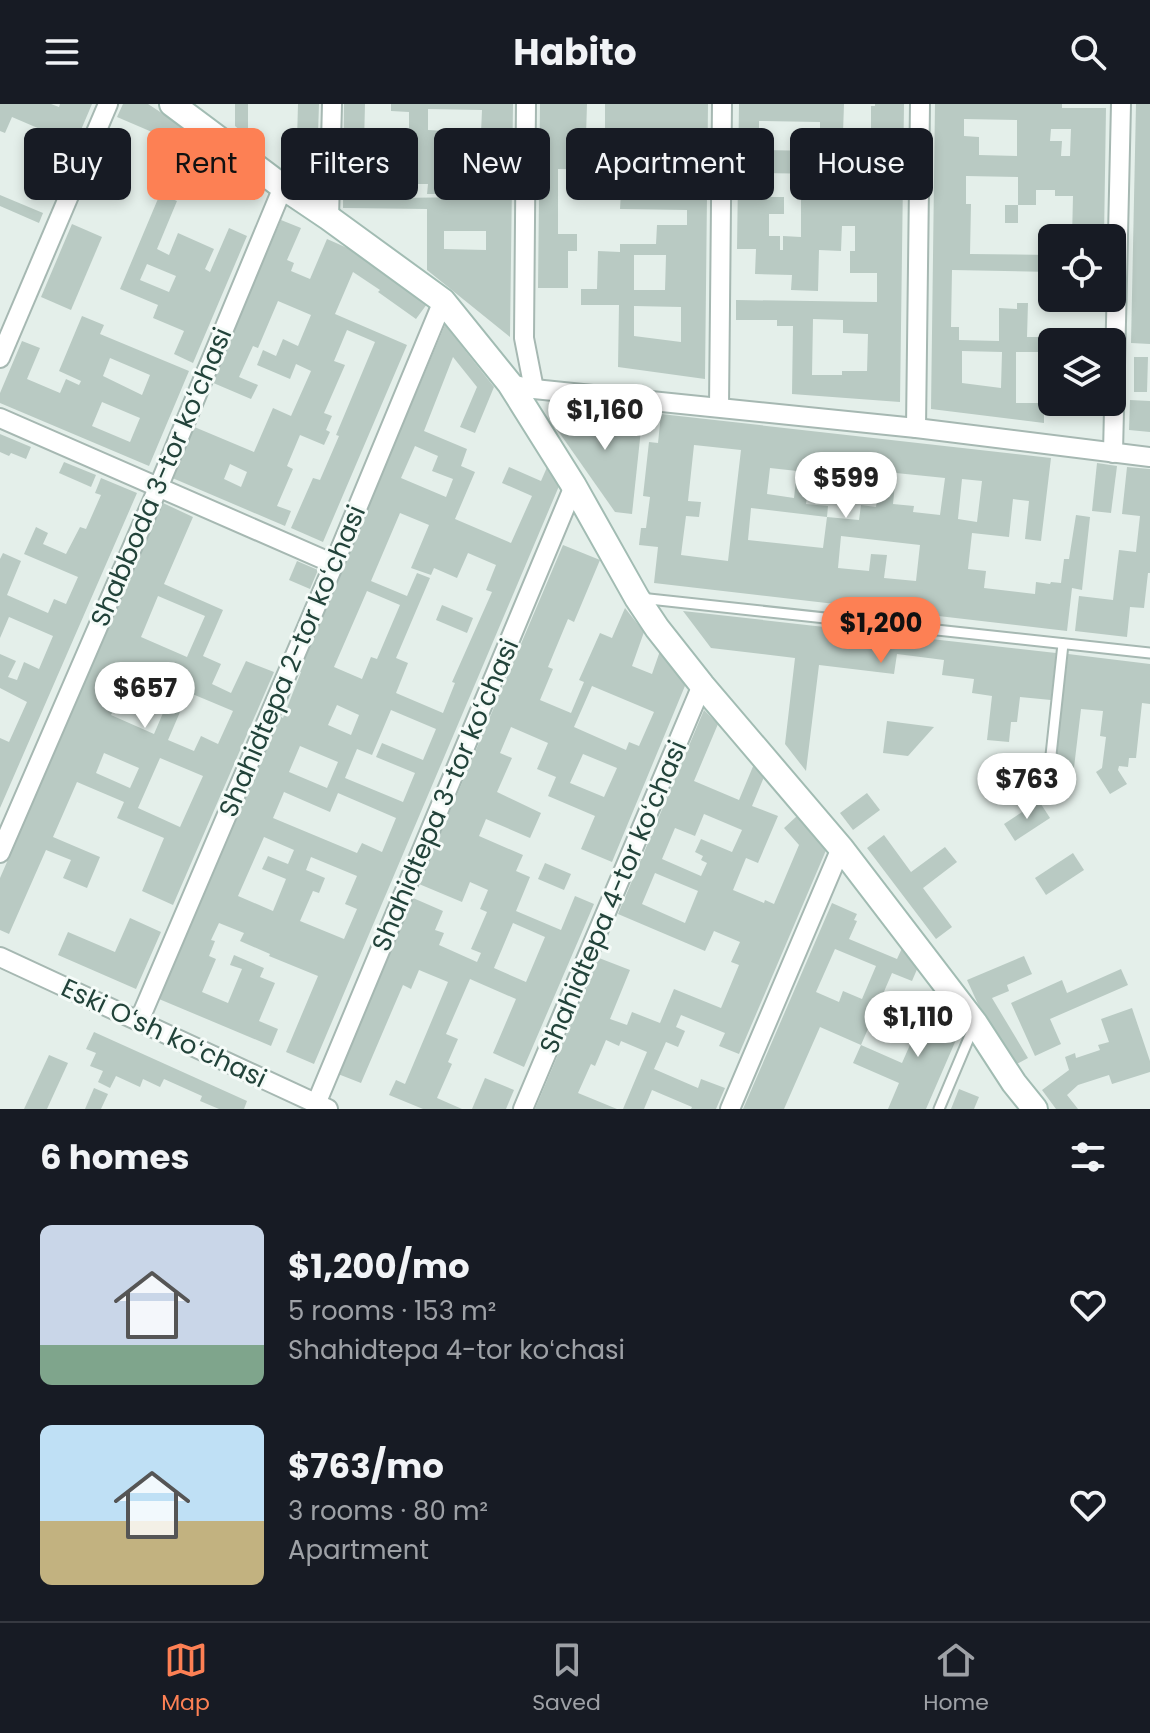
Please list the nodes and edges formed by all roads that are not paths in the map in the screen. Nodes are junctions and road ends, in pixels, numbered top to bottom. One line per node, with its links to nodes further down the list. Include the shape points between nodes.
1 (108, 104): 13 (street)
2 (172, 104): 8 (street)
3 (332, 104): 11 (street)
4 (526, 104): 14 (street)
5 (722, 104): 15 (street)
6 (920, 104): 17 (street)
7 (1121, 104): 18 (street)
8 (281, 186)
9 (281, 192): 21 (street, Shabboda 3-tor koʻchasi)
10 (302, 200): 11 (street)
11 (329, 218): 12 (street)
12 (443, 301): 14 (street); 22 (street, Shahidtepa 2-tor koʻchasi)
13 (0, 358)
14 (522, 387): 15 (street); 20 (street)
15 (719, 407): 17 (street)
16 (0, 418): 21 (street)
17 (916, 428): 18 (street)
18 (1113, 453): 19 (street)
19 (1150, 457)
20 (574, 486): 23 (street); 33 (street, Shahidtepa 3-tor koʻchasi)
21 (158, 488): 22 (street); 29 (street, Shabboda 3-tor koʻchasi)
22 (334, 564): 31 (street, Shahidtepa 2-tor koʻchasi)
23 (637, 598): 24 (lane); 26 (street)
24 (1063, 644): 25 (lane); 27 (lane)
25 (1150, 653)
26 (702, 685): 28 (street); 34 (street, Shahidtepa 4-tor koʻchasi)
27 (1047, 792)
28 (841, 848): 32 (street); 35 (street)
29 (0, 853)
30 (0, 957): 31 (street, Eski Oʻsh koʻchasi)
31 (139, 1021): 33 (street, Eski Oʻsh koʻchasi)
32 (975, 1023): 36 (lane); 37 (street)
33 (322, 1106)
34 (523, 1109)
35 (730, 1109)
36 (939, 1109)
37 (1035, 1109)

